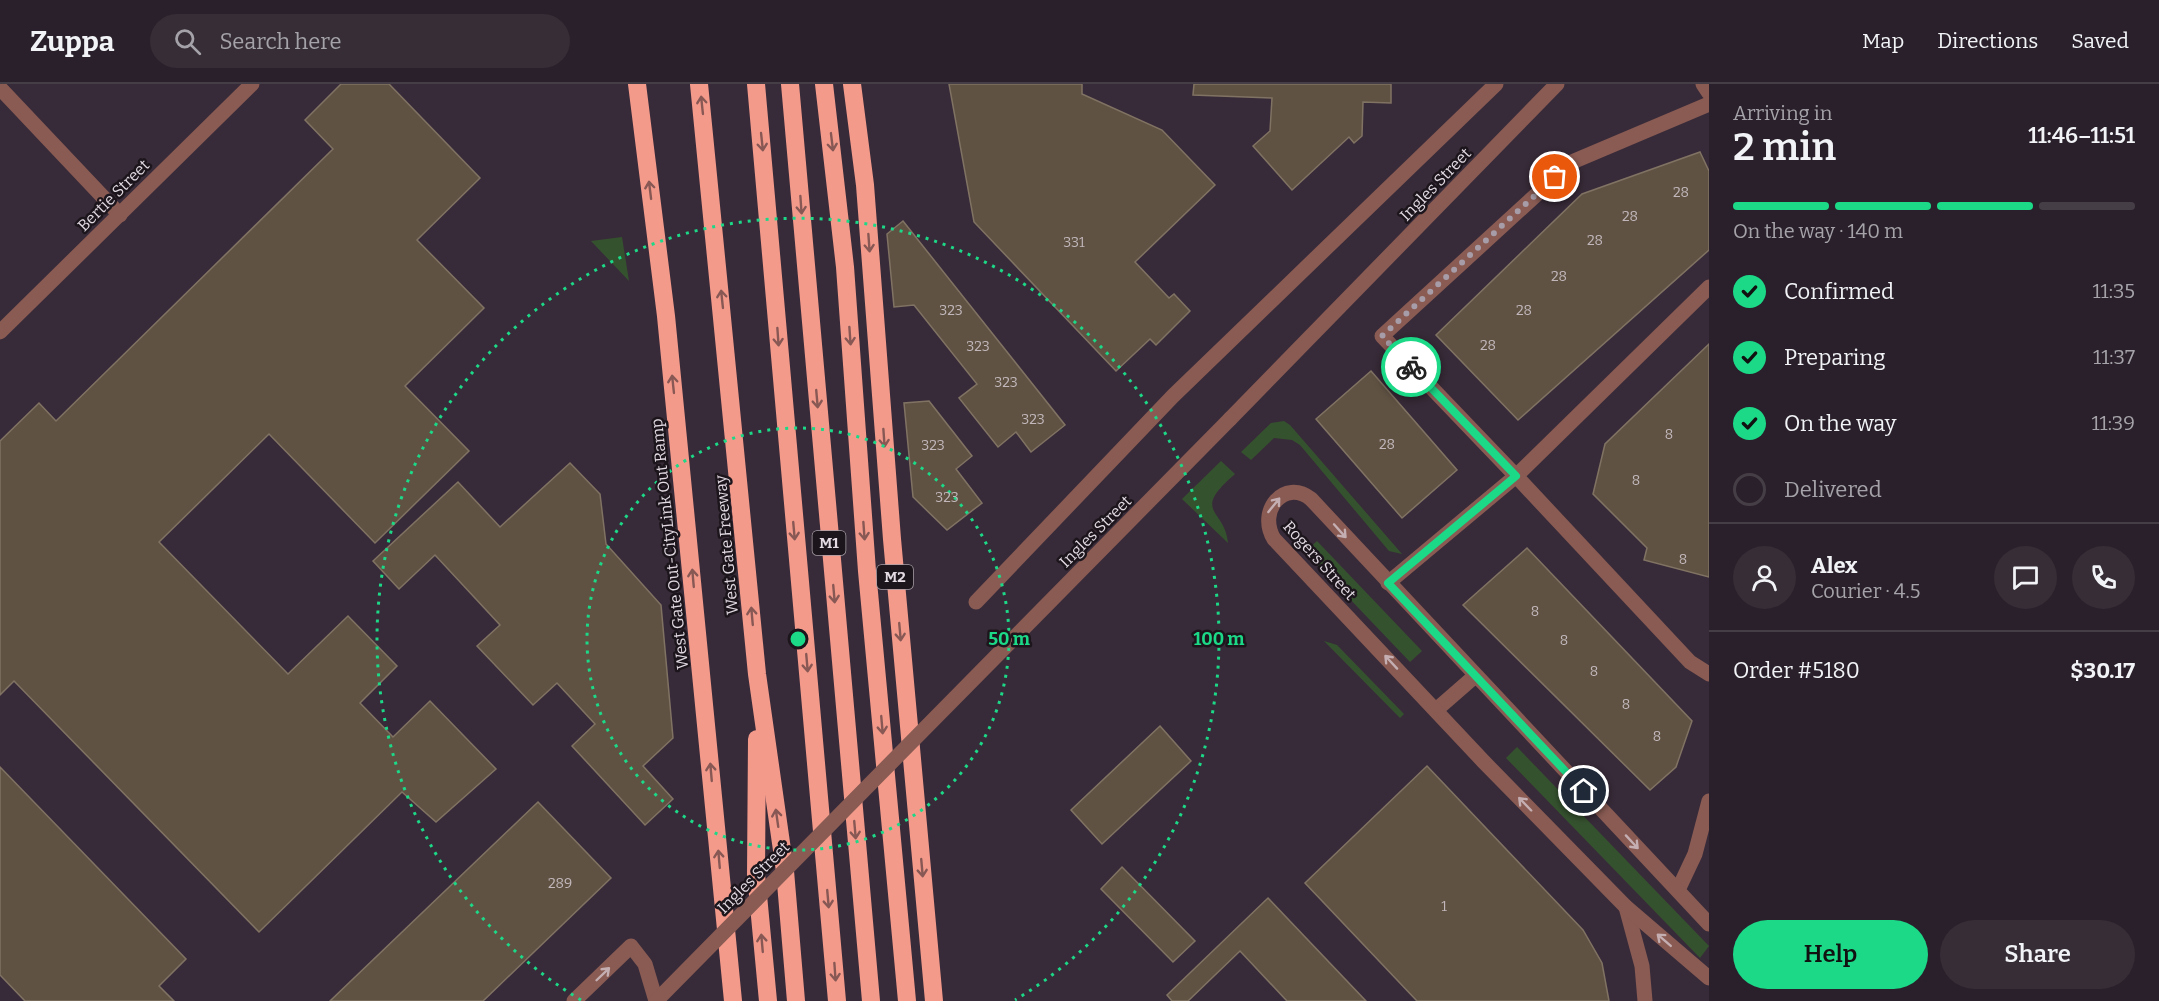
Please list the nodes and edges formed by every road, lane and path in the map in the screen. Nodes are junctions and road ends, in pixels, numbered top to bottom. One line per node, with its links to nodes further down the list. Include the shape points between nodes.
1 (252, 84): 14 (street, Bertie Street)
2 (637, 84): 31 (highway, West Gate Out-CityLink Out Ramp, one-way to 2, via 666,316)
3 (699, 84): 20 (highway, West Gate Freeway, one-way to 3)
4 (756, 84): 34 (highway, one-way to 34)
5 (790, 84): 35 (highway, M1, one-way to 35)
6 (824, 84): 36 (highway, one-way to 36, via 845,267 867,571)
7 (852, 84): 37 (highway, M2, one-way to 37, via 865,185)
8 (1496, 84): 19 (street, Ingles Street, via 1173,396)
9 (1557, 84): 30 (street, Ingles Street, bridge)
10 (1703, 84): 12 (street)
11 (0, 88): 14 (street)
12 (1709, 93)
13 (1709, 104): 17 (street, via 1572,162 1382,336)
14 (120, 215): 16 (street, Bertie Street)
15 (1709, 287): 17 (street)
16 (0, 332)
17 (1516, 476): 18 (street); 21 (street, via 1690,662)
18 (1388, 583): 22 (street, Rogers Street); 23 (street, Rogers Street, one-way to 18, via 1274,539 1267,523 1272,505 1287,493 1306,496)
19 (976, 602)
20 (757, 674): 32 (highway, one-way to 20, via 756,874); 33 (highway, West Gate Freeway, one-way to 20, via 785,871)
21 (1709, 674)
22 (1475, 676): 23 (street); 25 (street, Rogers Street, one-way to 25)
23 (1436, 710): 26 (street, Rogers Street, one-way to 23)
24 (1709, 801): 25 (street, via 1695,854)
25 (1678, 890): 27 (street, Rogers Street)
26 (1626, 907): 28 (street, Rogers Street, one-way to 26); 38 (street, via 1642,966)
27 (1709, 924)
28 (1709, 978)
29 (574, 1001): 30 (street, Ingles Street, one-way to 30, via 631,946 645,964)
30 (656, 1001)
31 (733, 1001)
32 (768, 1001)
33 (796, 1001)
34 (837, 1001)
35 (871, 1001)
36 (907, 1001)
37 (934, 1001)
38 (1645, 1001)

